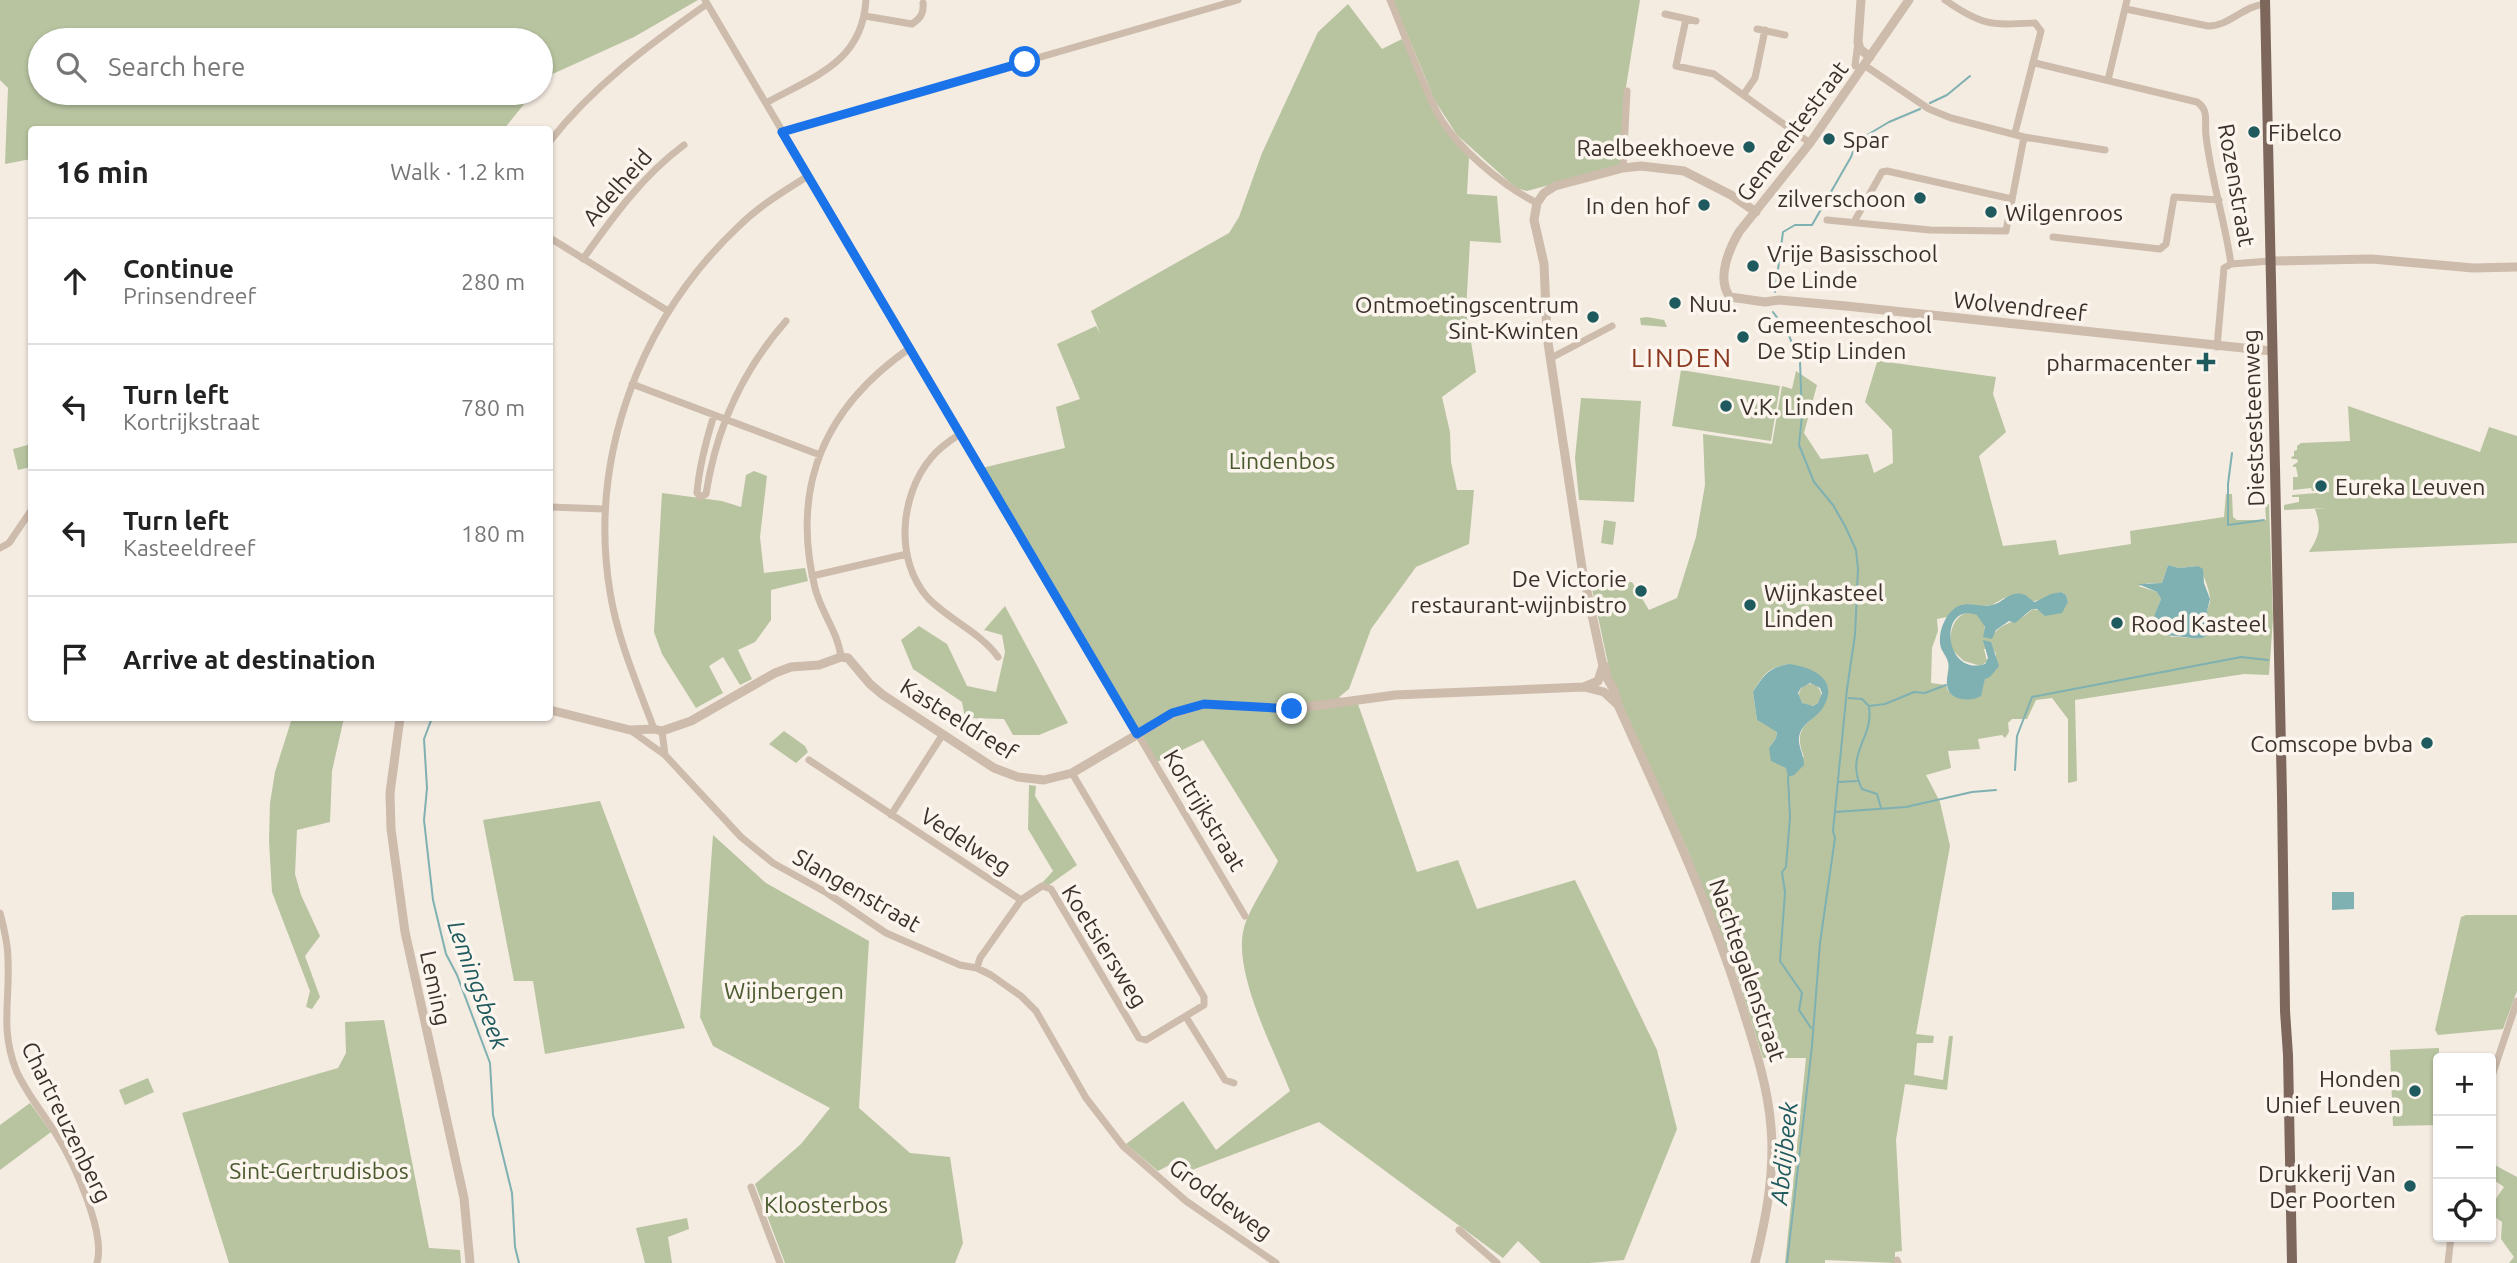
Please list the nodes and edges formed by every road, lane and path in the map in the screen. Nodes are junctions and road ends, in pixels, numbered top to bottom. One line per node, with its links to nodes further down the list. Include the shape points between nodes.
1 (866, 0): 13 (street)
2 (1238, 0): 24 (street)
3 (1390, 0): 35 (street, via 1439,115 1452,134 1512,188)
4 (1861, 0): 17 (street)
5 (1909, 0): 19 (street, Gemeentestraat)
6 (1945, 0): 18 (street, via 1984,23 2035,23 2041,31)
7 (2127, 0): 11 (street)
8 (706, 2): 23 (street, Kortrijkstraat); 27 (street, via 633,58)
9 (2265, 2): 11 (street, via 2218,26); 42 (main road, Diestsesteenweg)
10 (923, 3): 13 (street, via 919,20 912,24)
11 (2126, 9): 20 (street)
12 (1665, 14): 14 (street)
13 (865, 16): 23 (street, via 859,34 835,64)
14 (1686, 19): 15 (street); 22 (street, via 1676,66 1714,74)
15 (1696, 21)
16 (1785, 35): 22 (street, via 1761,30 1755,78)
17 (1858, 42): 19 (street); 19 (street)
18 (2035, 62): 20 (street); 25 (street)
19 (1863, 63): 25 (street, via 1929,109); 28 (street, Gemeentestraat)
20 (2108, 80): 34 (street, Rozenstraat, via 2197,102 2206,113)
21 (1627, 91): 31 (street)
22 (1744, 94): 28 (street)
23 (766, 103): 24 (street, Kortrijkstraat)
24 (782, 132): 32 (street, Kortrijkstraat)
25 (2015, 133): 26 (street)
26 (2024, 137): 30 (street); 33 (street)
27 (553, 138)
28 (1810, 143): 36 (street, Gemeentestraat)
29 (684, 145): 41 (street, Adelheid, via 617,211)
30 (2105, 150)
31 (1623, 168): 35 (street, via 1555,186); 36 (street, via 1684,171)
32 (808, 176): 46 (street, via 739,225); 50 (street, Kortrijkstraat)
33 (2012, 200): 38 (street, via 2006,231); 38 (street, via 1887,171 1882,172)
34 (2219, 200): 39 (street, via 2174,197 2166,244 2160,249); 43 (street, Rozenstraat)
35 (1537, 203): 52 (street, Nachtegalenstraat, via 1534,220 1544,264)
36 (1756, 212): 45 (street, Gemeentestraat, via 1731,247)
37 (1827, 220): 38 (street)
38 (1854, 222)
39 (2053, 237)
40 (553, 240): 41 (street)
41 (583, 259): 46 (street)
42 (2270, 261): 43 (street, Rozenstraat); 44 (street, via 2372,258 2473,268); 51 (main road, Diestsesteenweg)
43 (2231, 264): 49 (street, Rozenstraat, via 2224,268)
44 (2517, 267)
45 (1723, 293): 49 (street, Wolvendreef, via 1762,302 1779,300)
46 (667, 311): 53 (street)
47 (786, 321): 55 (street, via 755,362)
48 (1612, 326): 52 (street)
49 (2217, 347): 51 (street, Wolvendreef)
50 (910, 348): 56 (street, Kortrijkstraat); 57 (street, via 854,396 829,433)
51 (2272, 351): 95 (main road, Diestsesteenweg)
52 (1550, 358): 66 (street, Nachtegalenstraat, via 1582,568 1607,670)
53 (632, 384): 54 (street); 59 (street, via 615,443)
54 (714, 415): 55 (street); 55 (street, via 696,493 701,497 706,494)
55 (724, 419): 57 (street)
56 (960, 434): 62 (street, via 931,457 916,482 905,516); 72 (street, Kortrijkstraat)
57 (820, 456): 63 (street, via 806,526)
58 (553, 507): 59 (street)
59 (606, 509): 70 (street, via 607,569 619,634 635,684)
60 (28, 515): 61 (street, via 9,543)
61 (0, 548)
62 (907, 554): 63 (street); 65 (street, via 926,595 951,619 990,645)
63 (812, 576): 64 (street)
64 (841, 657): 70 (street, via 775,673 691,721); 71 (street, Kasteeldreef, via 848,658 883,695)
65 (998, 657)
66 (1603, 685): 72 (street, Kasteeldreef, via 1395,695 1292,709 1214,703 1181,710); 94 (street, Nachtegalenstraat, via 1614,690 1701,888 1762,1072 1772,1169)
67 (553, 711): 69 (street, Slangenstraat)
68 (400, 721): 90 (street, Leming, via 390,793 391,829 405,932 464,1198)
69 (630, 730): 70 (street); 73 (street, Slangenstraat)
70 (658, 730): 73 (street)
71 (943, 734): 75 (street, Kasteeldreef, via 1006,774 1044,780); 76 (street, Vedelweg)
72 (1137, 734): 75 (street, Kasteeldreef); 79 (street, Kortrijkstraat)
73 (665, 755): 80 (street, Slangenstraat, via 762,856 886,933)
74 (809, 761): 76 (street, Vedelweg)
75 (1072, 773): 82 (street, Koetsiersweg, via 1204,997 1204,1005)
76 (891, 815): 77 (street, Vedelweg)
77 (1021, 900): 80 (street); 82 (street, Koetsiersweg, via 1042,886 1051,889 1139,1038 1146,1040)
78 (0, 913): 89 (street, Chartreuzenberg, via 8,959 5,1007 9,1050 72,1166 97,1229)
79 (1245, 916)
80 (977, 968): 85 (street, Slangenstraat, via 1030,1003 1086,1098)
81 (2517, 1001): 83 (street)
82 (1186, 1017): 84 (street, via 1225,1080)
83 (2496, 1064)
84 (1234, 1083)
85 (1144, 1166): 92 (street, Groddeweg)
86 (751, 1187): 91 (street)
87 (1459, 1230): 93 (street)
88 (2450, 1242): 96 (street)
89 (97, 1263)
90 (470, 1263)
91 (780, 1263)
92 (1276, 1263)
93 (1497, 1263)
94 (1755, 1263)
95 (2292, 1263)
96 (2448, 1263)

